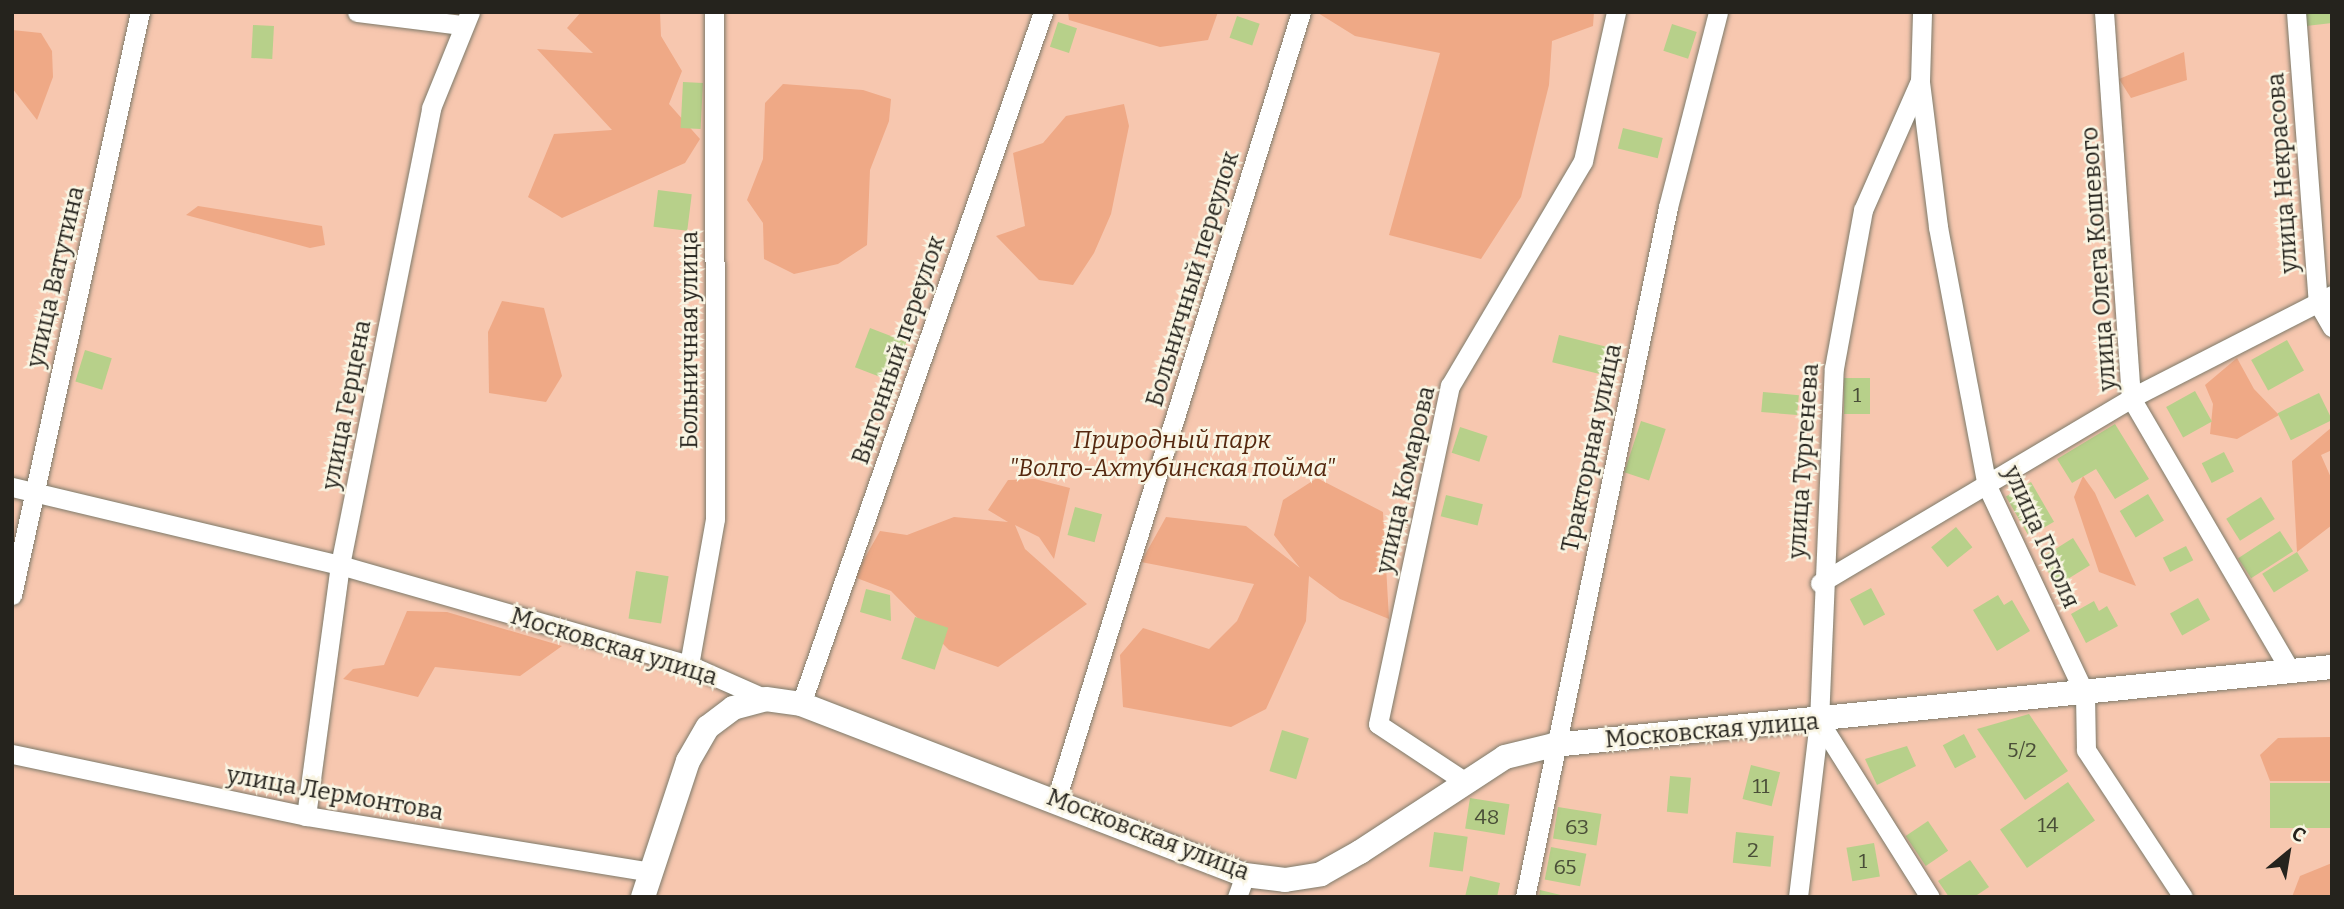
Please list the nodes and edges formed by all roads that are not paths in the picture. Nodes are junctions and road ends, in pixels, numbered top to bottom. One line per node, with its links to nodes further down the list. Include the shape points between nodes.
1 (140, 12): 18 (street, улица Ватутина)
2 (357, 12): 11 (street)
3 (714, 12): 22 (street, Больничная улица, via 715,519)
4 (1043, 12): 27 (street, Выгонный переулок)
5 (1301, 12): 32 (street, Больничный переулок)
6 (1616, 12): 31 (street, улица Комарова, via 1583,161 1450,386 1378,724)
7 (1718, 12): 29 (street, Тракторная улица, via 1668,207)
8 (1922, 12): 12 (street, улица Тургенева)
9 (2104, 12): 15 (street, улица Олега Кошевого)
10 (2296, 12): 13 (street, улица Некрасова)
11 (466, 19): 19 (street, улица Герцена, via 431,108)
12 (1920, 81): 16 (street, улица Гоголя, via 1938,227); 20 (street, улица Тургенева, via 1863,209 1834,368)
13 (2325, 299): 14 (street, улица Некрасова); 15 (street)
14 (2332, 327)
15 (2131, 398): 16 (street); 24 (street, улица Олега Кошевого)
16 (1987, 486): 20 (street); 25 (street, улица Гоголя)
17 (12, 487): 18 (street, Московская улица)
18 (34, 491): 19 (street, Московская улица); 21 (street, улица Ватутина)
19 (340, 565): 22 (street, Московская улица); 33 (street, улица Герцена)
20 (1820, 583): 28 (street, улица Тургенева)
21 (12, 595)
22 (689, 665): 26 (street, Московская улица)
23 (2332, 667): 24 (street, Московская улица)
24 (2290, 670): 25 (street, Московская улица)
25 (2085, 694): 28 (street, Московская улица); 40 (street, улица Гоголя, via 2086,750)
26 (766, 699): 27 (street, Московская улица); 34 (street, via 733,708 708,727 688,761)
27 (801, 704): 32 (street, Московская улица)
28 (1819, 721): 29 (street, Московская улица); 38 (street, улица Тургенева); 39 (street)
29 (1554, 745): 31 (street, Московская улица, via 1505,757); 37 (street, Тракторная улица)
30 (12, 754): 33 (street, улица Лермонтова)
31 (1464, 781): 35 (street, Московская улица, via 1321,874)
32 (1056, 800): 35 (street, Московская улица)
33 (306, 816): 34 (street, улица Лермонтова)
34 (650, 872): 36 (street)
35 (1241, 886)
36 (643, 897)
37 (1525, 897)
38 (1798, 897)
39 (1930, 897)
40 (2183, 897)

